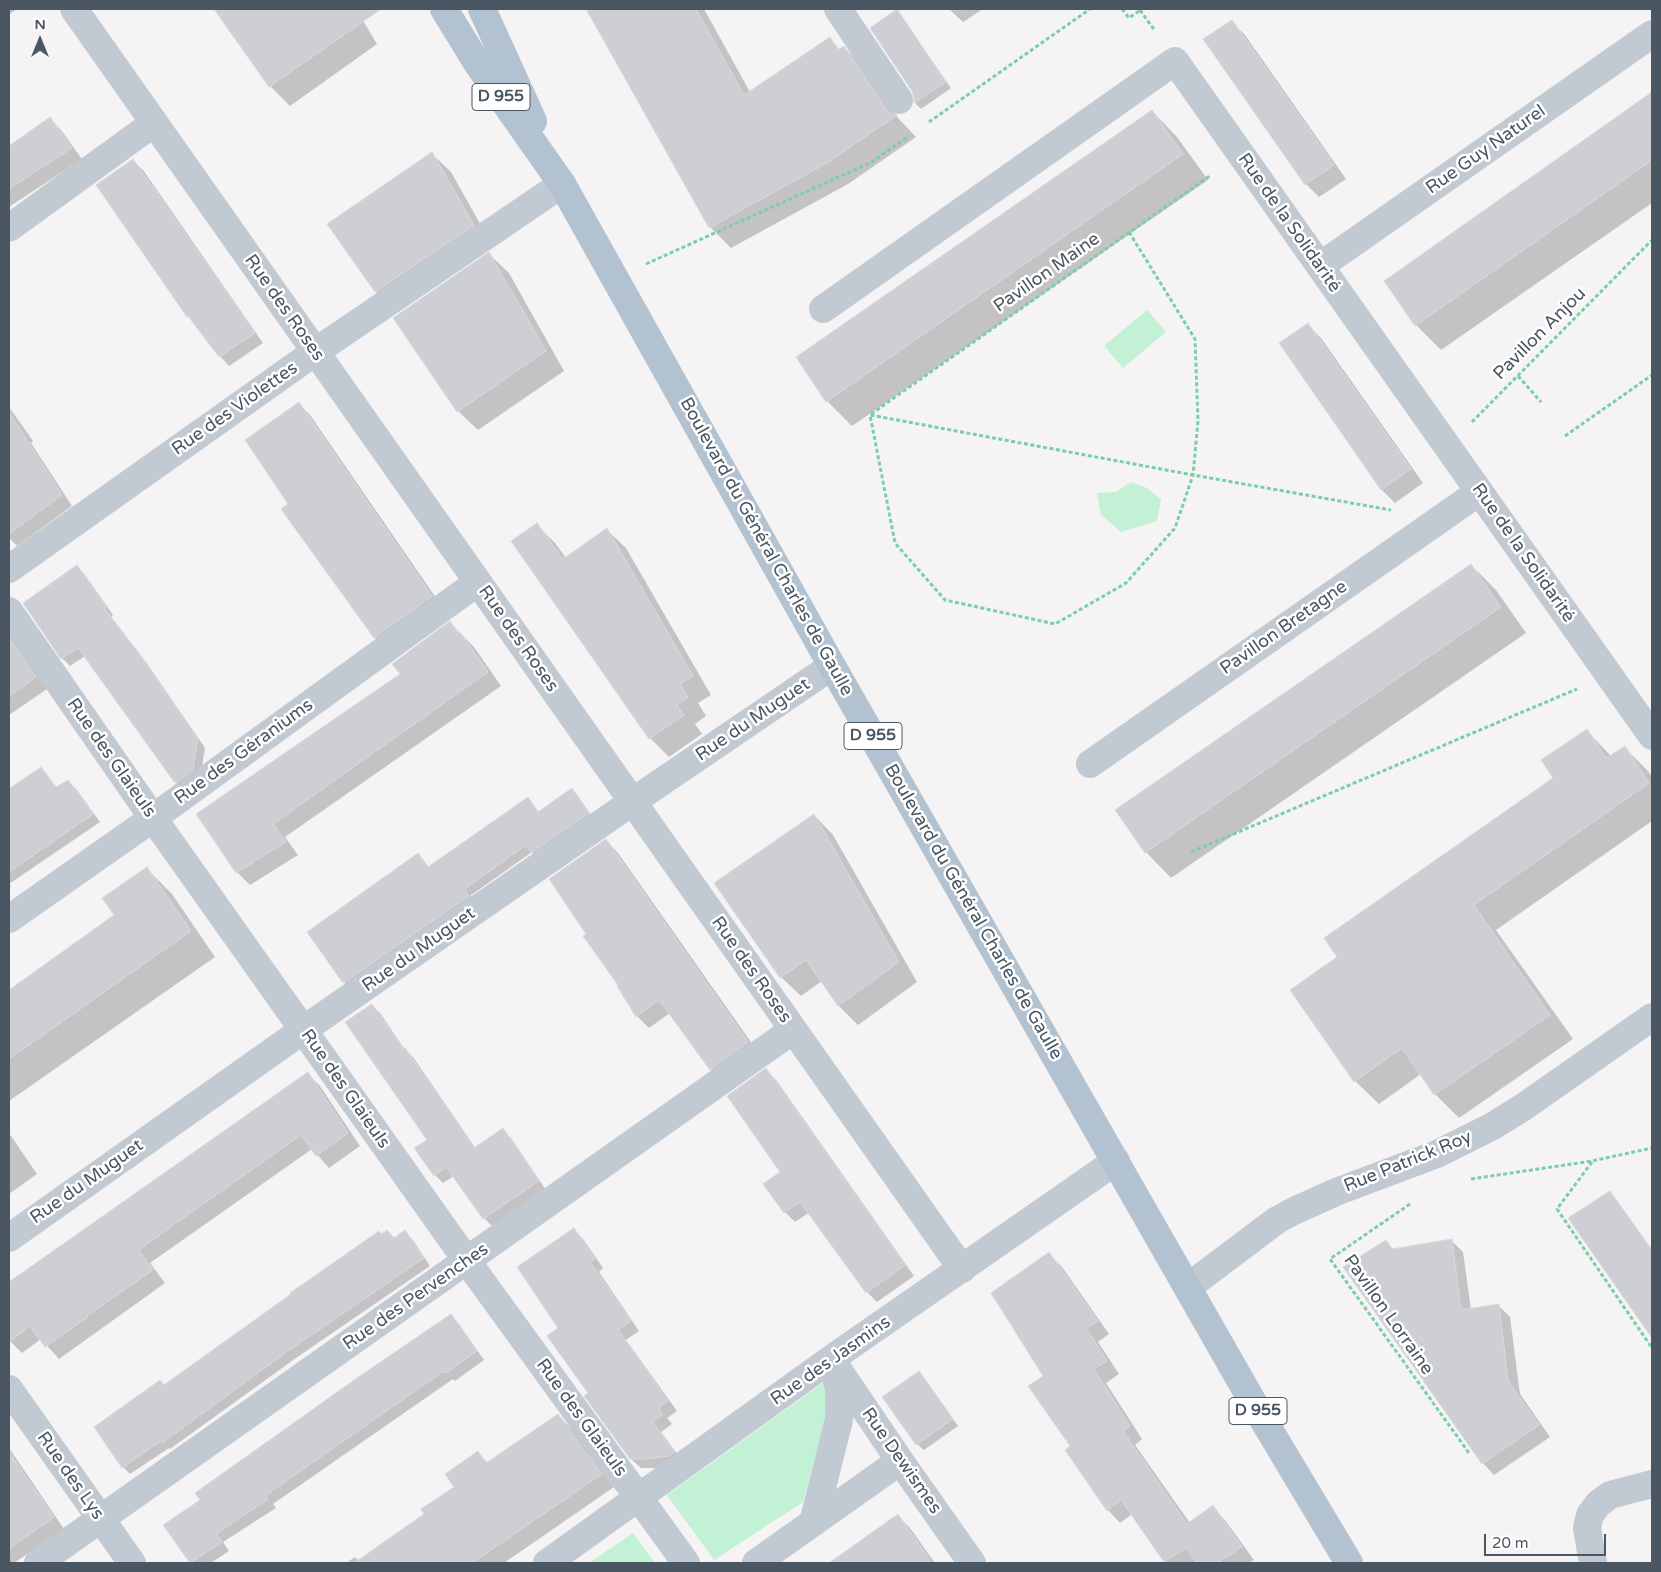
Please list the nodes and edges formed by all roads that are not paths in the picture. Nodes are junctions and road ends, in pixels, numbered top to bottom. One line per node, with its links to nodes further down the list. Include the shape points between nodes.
1 (74, 9): 7 (street, Rue des Roses)
2 (444, 9): 8 (main road, Boulevard du Général Charles de Gaulle / D 955, via 477,63)
3 (482, 9): 8 (main road, Boulevard du Général Charles de Gaulle / D 955)
4 (838, 9): 6 (street)
5 (1652, 34): 10 (street, Rue Guy Naturel)
6 (899, 100)
7 (154, 123): 9 (street); 12 (street, Rue des Roses)
8 (562, 184): 12 (street, Rue des Violettes); 17 (main road, Boulevard du Général Charles de Gaulle / D 955)
9 (9, 228)
10 (1320, 266): 11 (street, Rue de la Solidarité, via 1174,61); 13 (street, Rue de la Solidarité)
11 (823, 309)
12 (315, 352): 14 (street, Rue des Violettes); 15 (street, Rue des Roses)
13 (1479, 492): 18 (street, Rue de la Solidarité); 19 (street, Pavillon Bretagne)
14 (9, 569)
15 (478, 582): 20 (street, Rue des Roses); 21 (street, Rue des Géraniums)
16 (9, 611): 21 (street, Rue des Glaieuls)
17 (832, 666): 20 (street, Rue du Muguet); 26 (main road, Boulevard du Général Charles de Gaulle / D 955)
18 (1652, 736)
19 (1090, 764)
20 (632, 802): 24 (street, Rue du Muguet); 25 (street, Rue des Roses)
21 (153, 818): 22 (street, Rue des Géraniums); 24 (street, Rue des Glaieuls)
22 (9, 919)
23 (1652, 1017): 30 (street, Rue Patrick Roy, via 1491,1127 1438,1154 1294,1211 1277,1220)
24 (303, 1030): 27 (street, Rue du Muguet); 28 (street, Rue des Glaieuls)
25 (793, 1030): 28 (street, Rue des Pervenches); 29 (street, Rue des Roses)
26 (1116, 1162): 29 (street, Rue des Jasmins); 30 (main road, Boulevard du Général Charles de Gaulle / D 955)
27 (9, 1238)
28 (467, 1260): 35 (street, Rue des Glaieuls); 36 (street, Rue des Pervenches)
29 (962, 1269): 31 (street, Rue des Jasmins)
30 (1188, 1287): 44 (main road, Boulevard du Général Charles de Gaulle / D 955)
31 (832, 1359): 33 (street, Rue Dewismes); 35 (street, Rue des Jasmins); 37 (street, via 839,1388 839,1420)
32 (9, 1388): 36 (street, Rue des Lys)
33 (900, 1462): 37 (street); 43 (street, Rue Dewismes)
34 (1652, 1484): 45 (street, via 1610,1495 1598,1504 1590,1515 1587,1528)
35 (639, 1498): 40 (street, Rue des Jasmins); 41 (street, Rue des Glaieuls)
36 (101, 1519): 38 (street, Rue des Pervenches); 39 (street, Rue des Lys)
37 (813, 1523): 42 (street)
38 (38, 1563)
39 (132, 1563)
40 (547, 1563)
41 (686, 1563)
42 (756, 1563)
43 (972, 1563)
44 (1349, 1563)
45 (1593, 1563)

